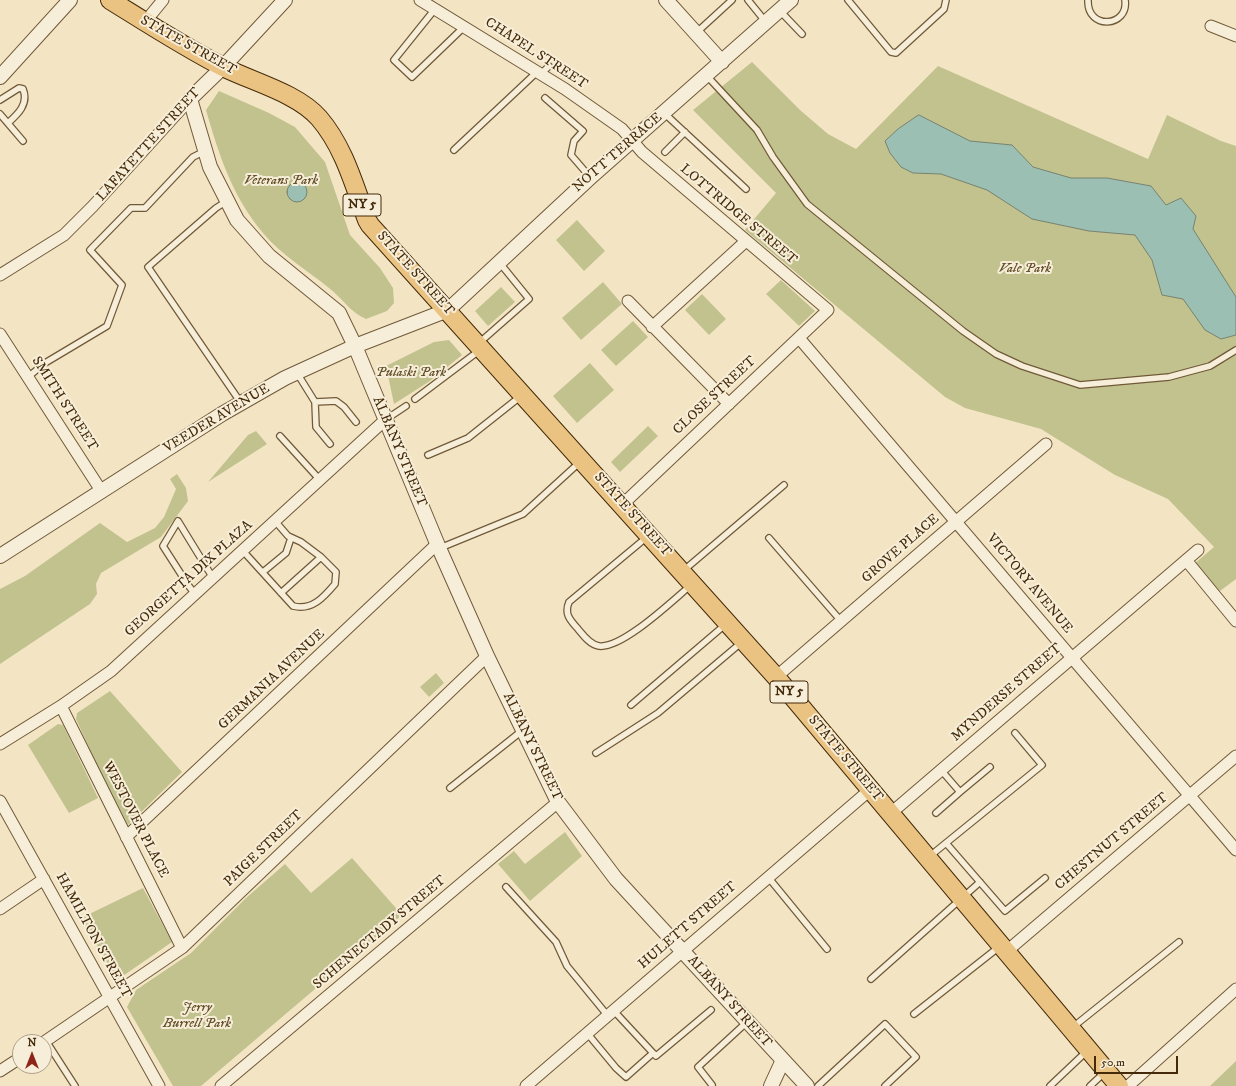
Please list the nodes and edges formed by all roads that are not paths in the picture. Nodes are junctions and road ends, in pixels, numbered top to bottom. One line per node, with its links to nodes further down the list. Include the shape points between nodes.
1 (70, 0): 27 (street)
2 (110, 0): 15 (main road, STATE STREET / NY 5)
3 (163, 0): 15 (street)
4 (285, 0): 24 (street, LAFAYETTE STREET)
5 (420, 0): 14 (street, CHAPEL STREET)
6 (732, 0): 19 (lane)
7 (748, 0): 16 (lane)
8 (848, 0): 9 (lane, via 891,52 896,53 944,9)
9 (946, 0)
10 (1088, 0): 11 (lane, via 1090,13 1099,21 1105,22 1118,19 1122,15)
11 (1125, 0)
12 (668, 1): 19 (street)
13 (784, 4): 16 (street, NOTT TERRACE); 20 (lane)
14 (435, 9): 17 (street, CHAPEL STREET); 17 (lane, via 394,60 412,77)
15 (145, 22): 24 (main road, STATE STREET / NY 5)
16 (766, 22): 22 (street, NOTT TERRACE)
17 (465, 26): 25 (street, CHAPEL STREET)
18 (1211, 26): 21 (street)
19 (696, 33): 22 (street)
20 (802, 34)
21 (1236, 36)
22 (722, 62): 26 (street, NOTT TERRACE)
23 (549, 66): 25 (lane)
24 (223, 67): 29 (street, LAFAYETTE STREET); 47 (main road, STATE STREET / NY 5, via 288,96 318,117 335,138 367,220)
25 (539, 73): 35 (street, CHAPEL STREET, via 567,87 622,129); 37 (lane)
26 (707, 75): 31 (street, NOTT TERRACE); 54 (lane, via 757,130 772,157 807,204 963,331 996,354 1022,366 1080,385 1115,384 1169,377 1210,366)
27 (0, 77)
28 (545, 98): 40 (lane, via 583,131 574,142 571,155)
29 (190, 99): 38 (street); 45 (street, LAFAYETTE STREET, via 64,235)
30 (0, 100): 33 (lane, via 20,88 26,95 24,106)
31 (664, 113): 34 (lane); 35 (street, NOTT TERRACE)
32 (0, 114): 33 (lane)
33 (8, 123): 36 (lane)
34 (684, 132): 39 (lane); 41 (lane)
35 (632, 140): 40 (street, NOTT TERRACE); 43 (street, LOTTRIDGE STREET, via 642,152)
36 (23, 141)
37 (454, 150)
38 (205, 151): 42 (street); 56 (lane, via 193,157 145,208 131,208 90,250 122,284 107,326 45,363)
39 (665, 152)
40 (590, 178): 44 (street, NOTT TERRACE)
41 (746, 189)
42 (227, 200): 52 (street, via 238,220 269,256 339,313); 60 (lane, via 148,267)
43 (746, 241): 48 (street, LOTTRIDGE STREET); 49 (street)
44 (499, 262): 47 (street, NOTT TERRACE); 53 (lane, via 530,299)
45 (0, 275)
46 (628, 301): 49 (street)
47 (448, 310): 52 (street, VEEDER AVENUE); 53 (main road, STATE STREET / NY 5)
48 (828, 310): 51 (street, CLOSE STREET)
49 (652, 327): 61 (street)
50 (0, 334): 56 (street, SMITH STREET)
51 (798, 338): 61 (street, CLOSE STREET); 75 (street, VICTORY AVENUE)
52 (355, 346): 55 (street, VEEDER AVENUE); 63 (street, ALBANY STREET)
53 (479, 346): 57 (main road, STATE STREET / NY 5); 58 (lane)
54 (1236, 350)
55 (297, 373): 59 (lane); 60 (street, VEEDER AVENUE)
56 (28, 377): 72 (street, SMITH STREET)
57 (523, 394): 68 (lane, via 468,438); 69 (main road, STATE STREET / NY 5)
58 (414, 399)
59 (315, 402): 64 (lane, via 336,401); 66 (lane, via 316,427)
60 (241, 403): 72 (street, VEEDER AVENUE)
61 (728, 404): 73 (street, CLOSE STREET)
62 (406, 406): 63 (lane)
63 (385, 420): 70 (street, GEORGETTA DIX PLAZA); 79 (street, ALBANY STREET)
64 (356, 422)
65 (280, 436): 70 (lane)
66 (330, 444)
67 (1046, 444): 75 (street, GROVE PLACE)
68 (428, 456)
69 (583, 460): 73 (main road, STATE STREET / NY 5); 79 (lane, via 523,514)
70 (320, 480): 74 (street, GEORGETTA DIX PLAZA)
71 (784, 485): 86 (lane)
72 (102, 492): 82 (street, VEEDER AVENUE)
73 (623, 504): 76 (main road, STATE STREET / NY 5)
74 (275, 521): 77 (lane); 81 (street, GEORGETTA DIX PLAZA)
75 (956, 522): 90 (street, GROVE PLACE); 95 (street, VICTORY AVENUE)
76 (650, 535): 86 (main road, STATE STREET / NY 5); 86 (lane, via 569,602 566,608 567,616 572,622 592,643 606,645 634,632)
77 (291, 538): 83 (lane); 85 (lane, via 286,553)
78 (769, 538): 90 (lane)
79 (438, 546): 94 (street, ALBANY STREET); 114 (street, GERMANIA AVENUE)
80 (1198, 550): 84 (street, MYNDERSE STREET)
81 (243, 551): 85 (lane); 87 (street, GEORGETTA DIX PLAZA)
82 (0, 556)
83 (321, 556): 88 (lane); 88 (lane, via 336,572 335,584 319,602 302,609 294,606)
84 (1186, 560): 91 (street); 95 (street, MYNDERSE STREET)
85 (263, 572): 88 (lane)
86 (688, 577): 92 (main road, STATE STREET / NY 5)
87 (213, 578): 89 (street, GEORGETTA DIX PLAZA); 89 (lane, via 178,521 164,546)
88 (281, 593)
89 (195, 594): 98 (street, GEORGETTA DIX PLAZA, via 111,671)
90 (841, 621): 96 (street, GROVE PLACE)
91 (1236, 621)
92 (728, 622): 93 (main road, STATE STREET / NY 5); 97 (lane)
93 (744, 641): 96 (main road, STATE STREET / NY 5); 102 (lane, via 658,713)
94 (487, 656): 99 (street, ALBANY STREET); 126 (street, PAIGE STREET)
95 (1071, 657): 105 (street, MYNDERSE STREET); 109 (street, VICTORY AVENUE)
96 (776, 677): 107 (main road, STATE STREET / NY 5)
97 (631, 705)
98 (61, 706): 101 (street, GEORGETTA DIX PLAZA); 114 (street, WESTOVER PLACE)
99 (523, 730): 106 (lane); 111 (street, ALBANY STREET)
100 (1015, 733): 115 (lane, via 1042,765)
101 (0, 744)
102 (596, 753)
103 (1236, 756): 109 (street, CHESTNUT STREET)
104 (990, 767): 108 (lane)
105 (941, 770): 108 (lane); 112 (street, MYNDERSE STREET)
106 (450, 788)
107 (871, 790): 112 (main road, STATE STREET / NY 5); 118 (street, HULETT STREET)
108 (960, 792): 113 (lane)
109 (1189, 796): 116 (street, VICTORY AVENUE); 127 (street, CHESTNUT STREET)
110 (0, 801): 120 (street, HAMILTON STREET)
111 (558, 802): 129 (street, ALBANY STREET, via 616,879); 150 (street, SCHENECTADY STREET)
112 (891, 813): 117 (main road, STATE STREET / NY 5)
113 (936, 813)
114 (126, 837): 126 (street, WESTOVER PLACE)
115 (946, 843): 117 (lane); 121 (lane)
116 (1236, 850)
117 (928, 857): 123 (main road, STATE STREET / NY 5)
118 (768, 876): 128 (lane); 129 (street, HULETT STREET)
119 (1045, 878): 121 (lane, via 1005,911)
120 (44, 879): 124 (street); 132 (street, HAMILTON STREET)
121 (980, 882): 123 (lane)
122 (506, 887): 134 (lane, via 556,942 567,966)
123 (962, 898): 127 (main road, STATE STREET / NY 5); 130 (lane)
124 (0, 909)
125 (1179, 942): 137 (lane)
126 (182, 948): 132 (street, PAIGE STREET)
127 (1004, 948): 135 (lane); 137 (main road, STATE STREET / NY 5)
128 (827, 949)
129 (683, 952): 134 (street, HULETT STREET); 136 (street, ALBANY STREET)
130 (871, 978)
131 (1236, 989): 159 (street)
132 (110, 998): 139 (street, PAIGE STREET); 149 (street, HAMILTON STREET)
133 (711, 1010): 142 (lane, via 656,1056)
134 (611, 1013): 138 (street, HULETT STREET); 142 (lane)
135 (914, 1014)
136 (747, 1021): 143 (street, ALBANY STREET); 147 (lane, via 698,1067)
137 (1071, 1029): 140 (main road, STATE STREET / NY 5)
138 (587, 1033): 142 (lane, via 626,1077); 151 (street, HULETT STREET)
139 (52, 1036)
140 (1088, 1050): 146 (main road, STATE STREET / NY 5); 156 (lane)
141 (52, 1051): 148 (lane)
142 (653, 1053)
143 (783, 1060): 152 (street); 153 (street, ALBANY STREET)
144 (12, 1063): 145 (street)
145 (0, 1071)
146 (1106, 1071): 157 (lane); 158 (main road, STATE STREET / NY 5)
147 (712, 1085)
148 (76, 1086)
149 (159, 1086)
150 (220, 1086)
151 (526, 1086)
152 (771, 1086)
153 (807, 1086)
154 (818, 1086): 155 (lane, via 885,1024 916,1057)
155 (885, 1086)
156 (1050, 1086)
157 (1090, 1086)
158 (1119, 1086)
159 (1128, 1086)

